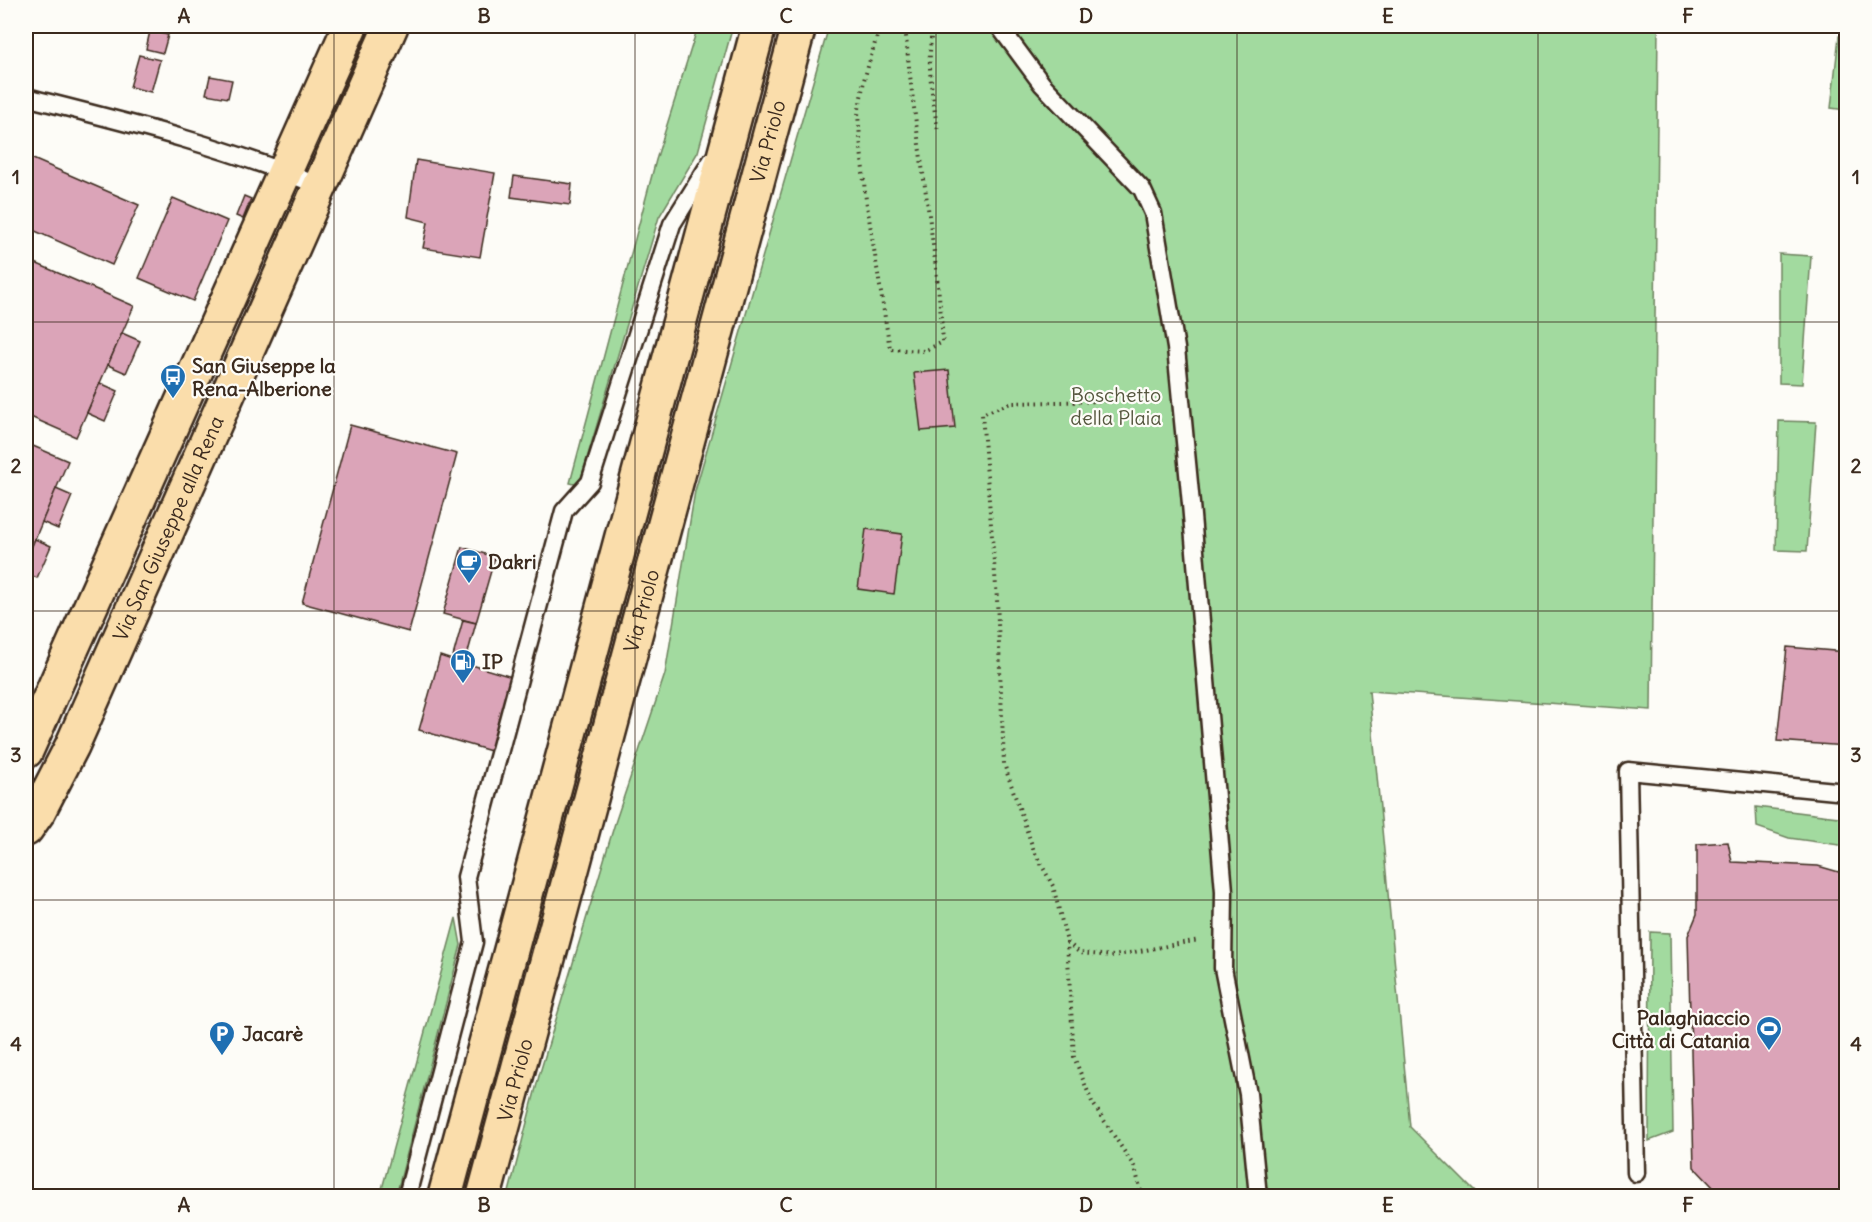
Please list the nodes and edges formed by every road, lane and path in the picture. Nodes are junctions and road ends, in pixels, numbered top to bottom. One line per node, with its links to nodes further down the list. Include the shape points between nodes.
1 (350, 26): 12 (main road, Via San Giuseppe alla Rena)
2 (391, 26): 13 (main road, Via San Giuseppe alla Rena)
3 (759, 26): 10 (main road, Via Priolo)
4 (799, 26): 23 (main road, Via Priolo)
5 (880, 26): 6 (path, via 858,115 865,193 890,350 924,351 943,342 940,288 913,113)
6 (908, 26)
7 (933, 26): 11 (path, via 929,44 930,88)
8 (999, 26): 14 (lane, via 1042,84 1142,189 1154,213)
9 (26, 97): 12 (lane, via 183,138)
10 (732, 129): 21 (lane, via 672,224 590,482 564,510 466,877 474,942); 22 (main road, Via Priolo)
11 (938, 131)
12 (285, 172): 13 (lane); 15 (main road, Via San Giuseppe alla Rena)
13 (319, 186): 17 (main road, Via San Giuseppe alla Rena, via 72,746)
14 (1181, 399): 18 (lane, via 1224,891); 19 (path, via 1011,403 982,414 1004,764 1034,851 1053,886)
15 (26, 751)
16 (1846, 792): 20 (lane, via 1628,771)
17 (26, 829)
18 (1223, 935): 19 (path, via 1113,956 1080,953); 25 (lane, via 1223,968 1248,1094)
19 (1067, 942): 24 (path, via 1074,1057 1092,1102 1135,1168)
20 (1636, 1173)
21 (407, 1197)
22 (445, 1197)
23 (484, 1197)
24 (1142, 1197)
25 (1258, 1197)

